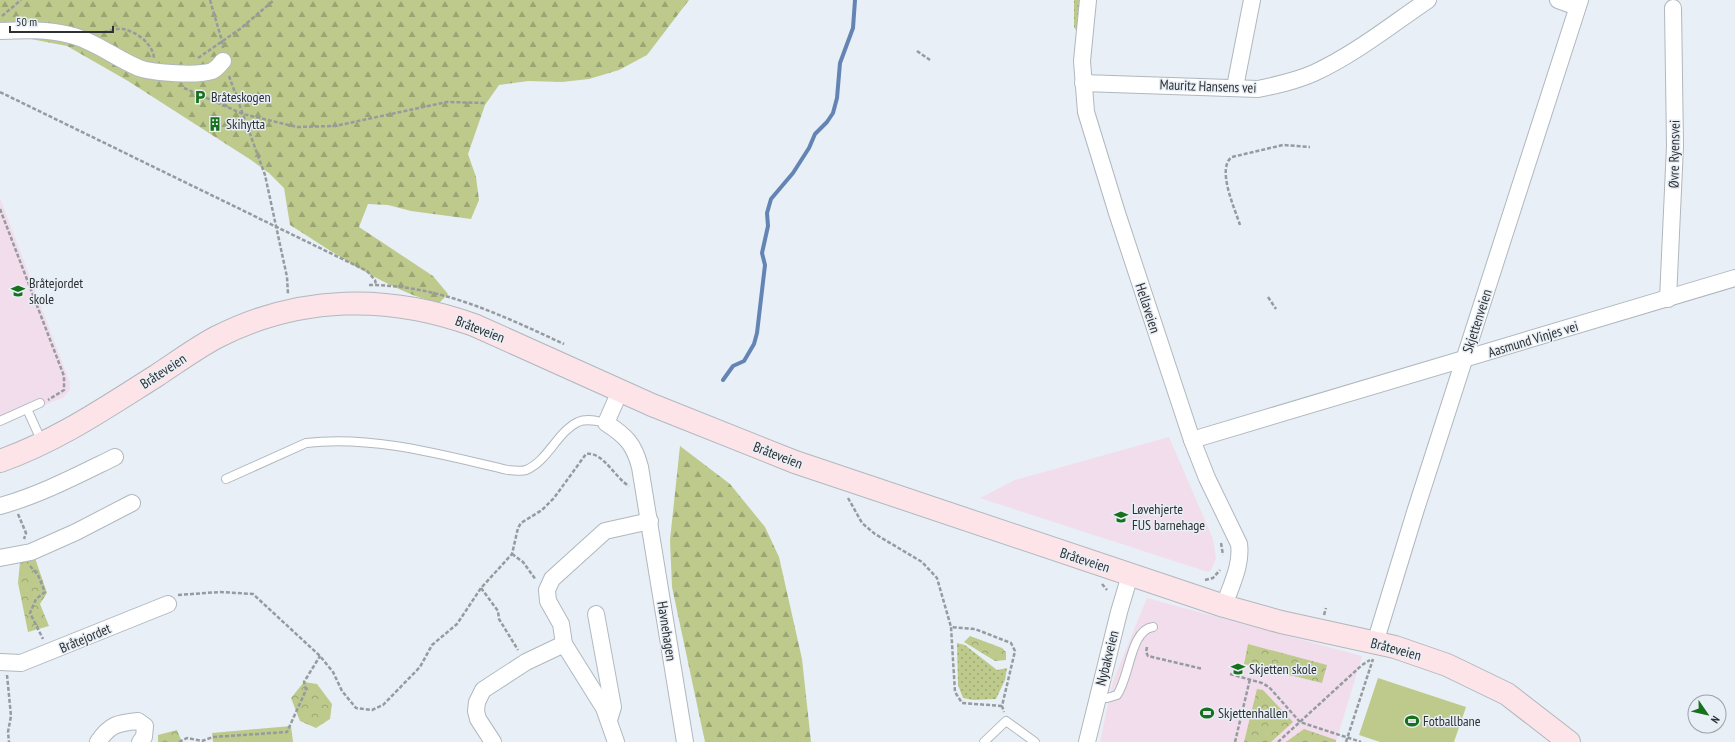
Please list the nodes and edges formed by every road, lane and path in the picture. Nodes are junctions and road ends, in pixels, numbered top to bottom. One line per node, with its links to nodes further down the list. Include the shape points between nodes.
1 (21, 0): 10 (path)
2 (210, 0): 13 (path)
3 (274, 0): 13 (path, via 240,29)
4 (1088, 0): 19 (street, Hellaveien, via 1082,61)
5 (1252, 0): 20 (street)
6 (1428, 0): 20 (street, Mauritz Hansens vei, via 1314,74 1258,89)
7 (1558, 0): 8 (street)
8 (1578, 4): 38 (street, Skjettenveien)
9 (1673, 4): 35 (street, Øvre Ryensvei, via 1675,146)
10 (0, 17)
11 (0, 31): 12 (street, via 46,31)
12 (82, 38): 17 (street, via 140,68); 17 (path, via 121,28 132,31 154,53)
13 (222, 40): 16 (path); 18 (path)
14 (917, 51): 15 (path)
15 (930, 60)
16 (223, 61): 18 (street, via 213,71 196,73); 23 (path)
17 (153, 70): 18 (street)
18 (181, 80): 23 (path)
19 (1083, 83): 20 (street, Mauritz Hansens vei); 44 (street, Hellaveien, via 1086,112)
20 (1235, 87)
21 (0, 92): 27 (path)
22 (485, 103): 23 (path, via 447,102 335,126 297,127)
23 (243, 114): 27 (path, via 265,175)
24 (1310, 147): 26 (path, via 1282,145 1227,160 1227,184)
25 (0, 209): 40 (path, via 66,382 62,392)
26 (1240, 225)
27 (275, 226): 30 (path, via 367,271); 32 (path, via 287,277)
28 (1735, 278): 35 (street, Aasmund Vinjes vei)
29 (362, 285): 30 (path)
30 (376, 285): 37 (path, via 426,291 464,301)
31 (294, 292): 32 (path)
32 (288, 294): 33 (path)
33 (282, 296)
34 (1268, 297): 36 (path)
35 (1668, 299): 38 (street, Aasmund Vinjes vei)
36 (1276, 309)
37 (568, 346)
38 (1464, 360): 44 (street, Aasmund Vinjes vei); 74 (street, Skjettenveien)
39 (620, 391): 43 (street); 45 (main road, Bråteveien, via 474,325 422,309 355,302 301,308 246,324 204,345 87,420); 62 (main road, Bråteveien, via 807,466)
40 (40, 403): 41 (lane)
41 (27, 409): 42 (lane); 45 (lane)
42 (0, 421)
43 (606, 423): 48 (lane, via 579,421 568,429 535,465 522,471 405,448 353,442 321,442 306,443); 55 (street, Havnehagen, via 626,437 636,452)
44 (1192, 440): 69 (street, Hellaveien, via 1239,544 1238,567)
45 (43, 444): 47 (main road, Bråteveien)
46 (115, 457): 54 (street, via 63,483)
47 (0, 461)
48 (226, 479)
49 (634, 490): 58 (path, via 600,457 591,453 586,454 554,498 542,510 521,522)
50 (841, 495): 51 (path)
51 (848, 497): 52 (path); 71 (path, via 862,523 875,534 922,562 936,578)
52 (854, 499)
53 (132, 503): 57 (street, via 76,532 31,552)
54 (7, 504): 57 (path, via 26,533)
55 (650, 521): 66 (street, via 605,531 552,579); 92 (street, Havnehagen)
56 (1220, 540): 59 (path)
57 (20, 553): 60 (street); 75 (path, via 38,575 45,592 36,599 30,613)
58 (512, 554): 65 (path); 66 (path, via 523,562 540,586)
59 (1223, 556)
60 (0, 558)
61 (1221, 568): 63 (path, via 1213,578)
62 (1130, 575): 69 (main road, Bråteveien); 82 (street, Nybakveien)
63 (1203, 580)
64 (1100, 583): 67 (path)
65 (481, 588): 76 (path, via 457,624 432,645 420,667 383,705 372,710 356,708 349,701 333,672); 78 (path, via 498,611 499,619)
66 (547, 590): 73 (street, via 548,601 561,624)
67 (1107, 590)
68 (168, 604): 75 (street, Bråtejordet); 76 (path, via 174,596 200,592 253,594)
69 (1224, 606): 74 (main road, Bråteveien)
70 (596, 614): 83 (street, via 613,707)
71 (951, 627): 71 (path, via 955,692 962,703 1002,706 1015,651 1011,643 975,629)
72 (1153, 628): 79 (path, via 1146,652 1148,656); 82 (lane, via 1147,628 1141,633 1135,643 1125,680 1117,694 1107,698)
73 (564, 644): 78 (street); 83 (street, via 604,708)
74 (1374, 650): 84 (path, via 1362,665); 85 (path); 100 (main road, Bråteveien, via 1430,658 1496,688 1534,713)
75 (49, 653): 77 (street, Bråtejordet, via 21,663)
76 (320, 656): 89 (path, via 304,682 306,690 287,732 213,737 202,741 187,738)
77 (4, 662): 86 (path, via 11,716)
78 (526, 662): 90 (street, via 490,684 483,690 477,702 478,719)
79 (1203, 669)
80 (1230, 674): 81 (path)
81 (1250, 679): 84 (path, via 1269,687); 96 (path)
82 (1098, 696): 95 (street, Nybakveien)
83 (609, 722): 91 (street)
84 (1300, 722): 85 (path); 97 (path)
85 (1348, 738): 98 (path); 99 (path)
86 (9, 742)
87 (98, 742): 88 (street, via 104,733 117,723 138,721 145,726 144,737)
88 (140, 742)
89 (180, 742)
90 (493, 742)
91 (616, 742)
92 (685, 742)
93 (984, 742): 94 (lane, via 1006,721)
94 (1035, 742)
95 (1087, 742)
96 (1235, 742)
97 (1278, 742)
98 (1346, 742)
99 (1361, 742)
100 (1569, 742)

